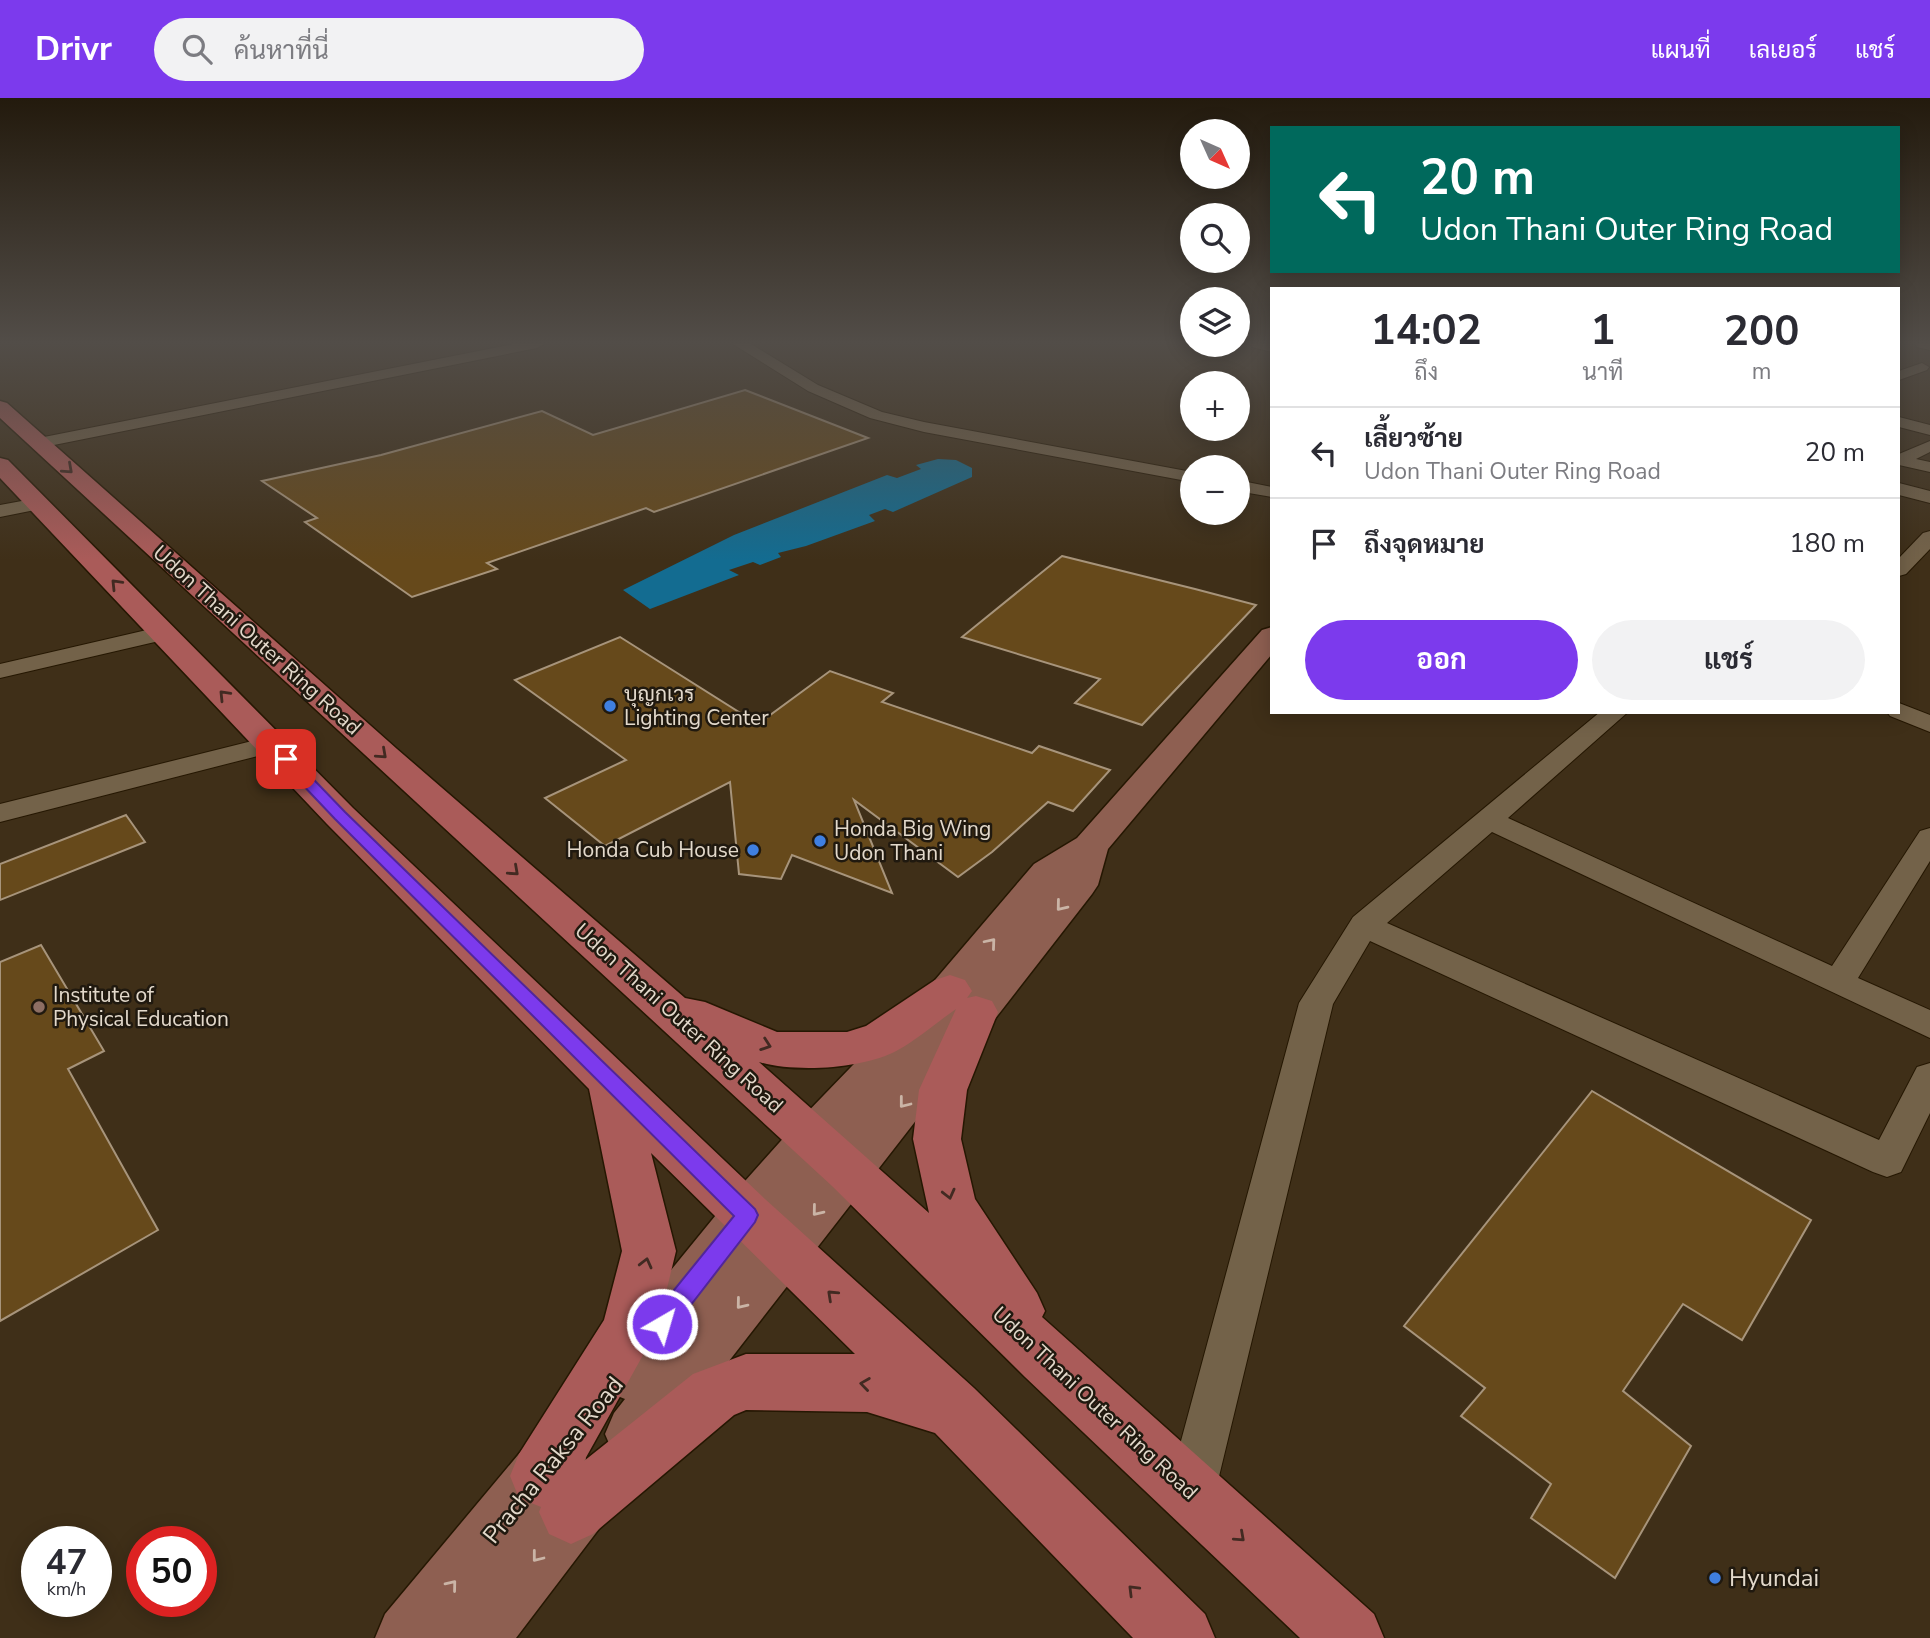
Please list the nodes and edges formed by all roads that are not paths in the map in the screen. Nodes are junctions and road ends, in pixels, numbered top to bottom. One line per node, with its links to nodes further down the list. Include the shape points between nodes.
1 (10, 416): 6 (main road, Udon Thani Outer Ring Road)
2 (175, 416): 6 (street)
3 (880, 416): 12 (street)
4 (1900, 422): 5 (street)
5 (1930, 430)
6 (39, 443): 33 (main road, Udon Thani Outer Ring Road, one-way to 33)
7 (1930, 446): 8 (street)
8 (1900, 460)
9 (1900, 460): 11 (street)
10 (0, 465): 17 (main road)
11 (1930, 467)
12 (1180, 475)
13 (1250, 488): 15 (street)
14 (1900, 489): 16 (street)
15 (1270, 492)
16 (1930, 497)
17 (38, 504): 18 (street); 21 (main road, one-way to 17)
18 (0, 511)
19 (1930, 537): 20 (street)
20 (1900, 569)
21 (164, 633): 23 (street); 27 (main road, one-way to 21)
22 (1270, 638): 34 (main road, Pracha Raksa Road, via 1090,846 1078,886)
23 (0, 671)
24 (1900, 711): 26 (street)
25 (1614, 714): 29 (street)
26 (1930, 724)
27 (272, 744): 28 (street); 36 (main road)
28 (0, 813)
29 (1487, 819): 31 (street); 32 (street)
30 (1930, 837): 32 (street)
31 (1364, 925): 37 (street, via 1887,1161); 42 (street, via 1316,1003)
32 (1838, 983): 35 (street)
33 (658, 1000): 34 (main road, one-way to 34, via 773,1049 847,1049); 38 (main road, Udon Thani Outer Ring Road)
34 (963, 1002): 38 (main road, Pracha Raksa Road); 40 (main road, one-way to 40, via 937,1139 951,1205)
35 (1930, 1025)
36 (610, 1078): 39 (main road); 43 (main road, one-way to 36, via 629,1329 649,1251)
37 (1927, 1094)
38 (832, 1154): 39 (main road, Pracha Raksa Road); 40 (main road, Udon Thani Outer Ring Road)
39 (766, 1233): 41 (main road, one-way to 39); 43 (main road, Pracha Raksa Road)
40 (1045, 1358): 42 (main road, Udon Thani Outer Ring Road)
41 (954, 1409): 43 (main road, one-way to 43, via 867,1383 746,1382 714,1394); 44 (main road, one-way to 41)
42 (1191, 1493): 47 (main road, Udon Thani Outer Ring Road, one-way to 47)
43 (556, 1494): 45 (main road, Pracha Raksa Road, one-way to 43); 46 (main road, Pracha Raksa Road, one-way to 46)
44 (1174, 1635)
45 (409, 1638)
46 (473, 1638)
47 (1350, 1638)

